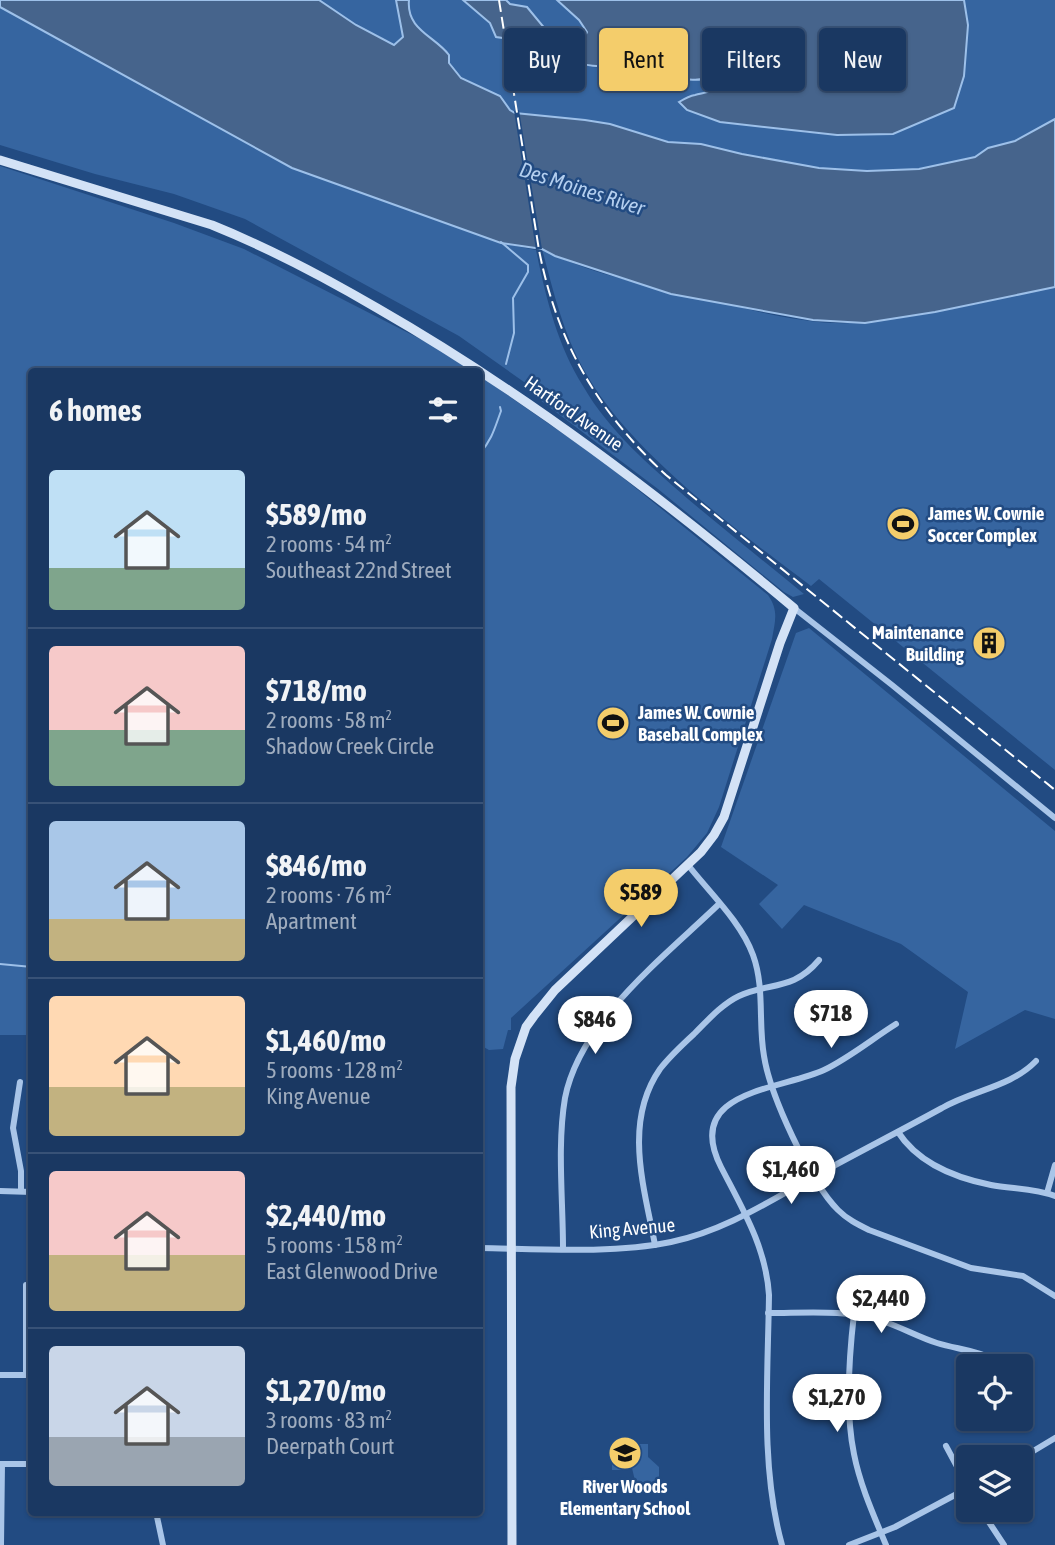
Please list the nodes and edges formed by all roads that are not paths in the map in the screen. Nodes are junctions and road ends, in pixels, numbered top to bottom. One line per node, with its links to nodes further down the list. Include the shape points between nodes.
1 (0, 160): 2 (street, Hartford Avenue, via 242,237 343,288)
2 (475, 368)
3 (483, 373): 4 (street, Hartford Avenue, via 579,437)
4 (794, 608): 5 (street, Hartford Avenue); 6 (street, via 724,817 709,843)
5 (1055, 818)
6 (688, 865): 7 (street); 25 (street, via 555,990 526,1027 511,1087)
7 (719, 904): 9 (street, via 748,941); 26 (street, via 619,1000 584,1048 570,1080 562,1126)
8 (819, 960): 9 (street, via 788,984)
9 (760, 991): 13 (street, via 763,1055); 23 (street, via 738,997 710,1019 660,1069 649,1089 641,1114 639,1148)
10 (895, 1024): 13 (street, via 823,1071)
11 (1037, 1061): 14 (street, King Avenue, via 1013,1079 950,1103)
12 (20, 1082): 18 (street, via 13,1128)
13 (772, 1086): 16 (street); 22 (street, via 731,1102 714,1128 717,1159)
14 (898, 1132): 16 (street, King Avenue); 20 (street, via 924,1161 989,1185)
15 (1055, 1165): 20 (street)
16 (814, 1176): 22 (street, King Avenue); 27 (street, via 837,1209 857,1224 971,1268 1023,1276)
17 (0, 1191): 18 (street)
18 (21, 1192): 19 (street)
19 (28, 1192)
20 (1047, 1193): 21 (street)
21 (1055, 1196)
22 (746, 1215): 23 (street, King Avenue, via 710,1231); 28 (street, via 765,1266)
23 (655, 1245): 26 (street, King Avenue)
24 (483, 1248): 25 (street, King Avenue)
25 (511, 1248): 26 (street, King Avenue); 45 (street)
26 (563, 1248)
27 (1055, 1296)
28 (768, 1313): 29 (street); 46 (street, via 769,1482)
29 (854, 1314): 30 (street); 42 (street, via 851,1436 858,1471)
30 (982, 1354)
31 (0, 1375): 32 (street)
32 (28, 1375)
33 (1055, 1438): 35 (street)
34 (946, 1446): 38 (street)
35 (1033, 1451)
36 (1, 1464): 37 (street); 43 (street)
37 (28, 1464)
38 (956, 1465)
39 (956, 1494): 42 (street)
40 (157, 1516): 44 (street)
41 (989, 1522): 49 (street)
42 (881, 1533): 47 (street); 48 (street)
43 (2, 1545)
44 (163, 1545)
45 (512, 1545)
46 (782, 1545)
47 (849, 1545)
48 (886, 1545)
49 (1004, 1545)

